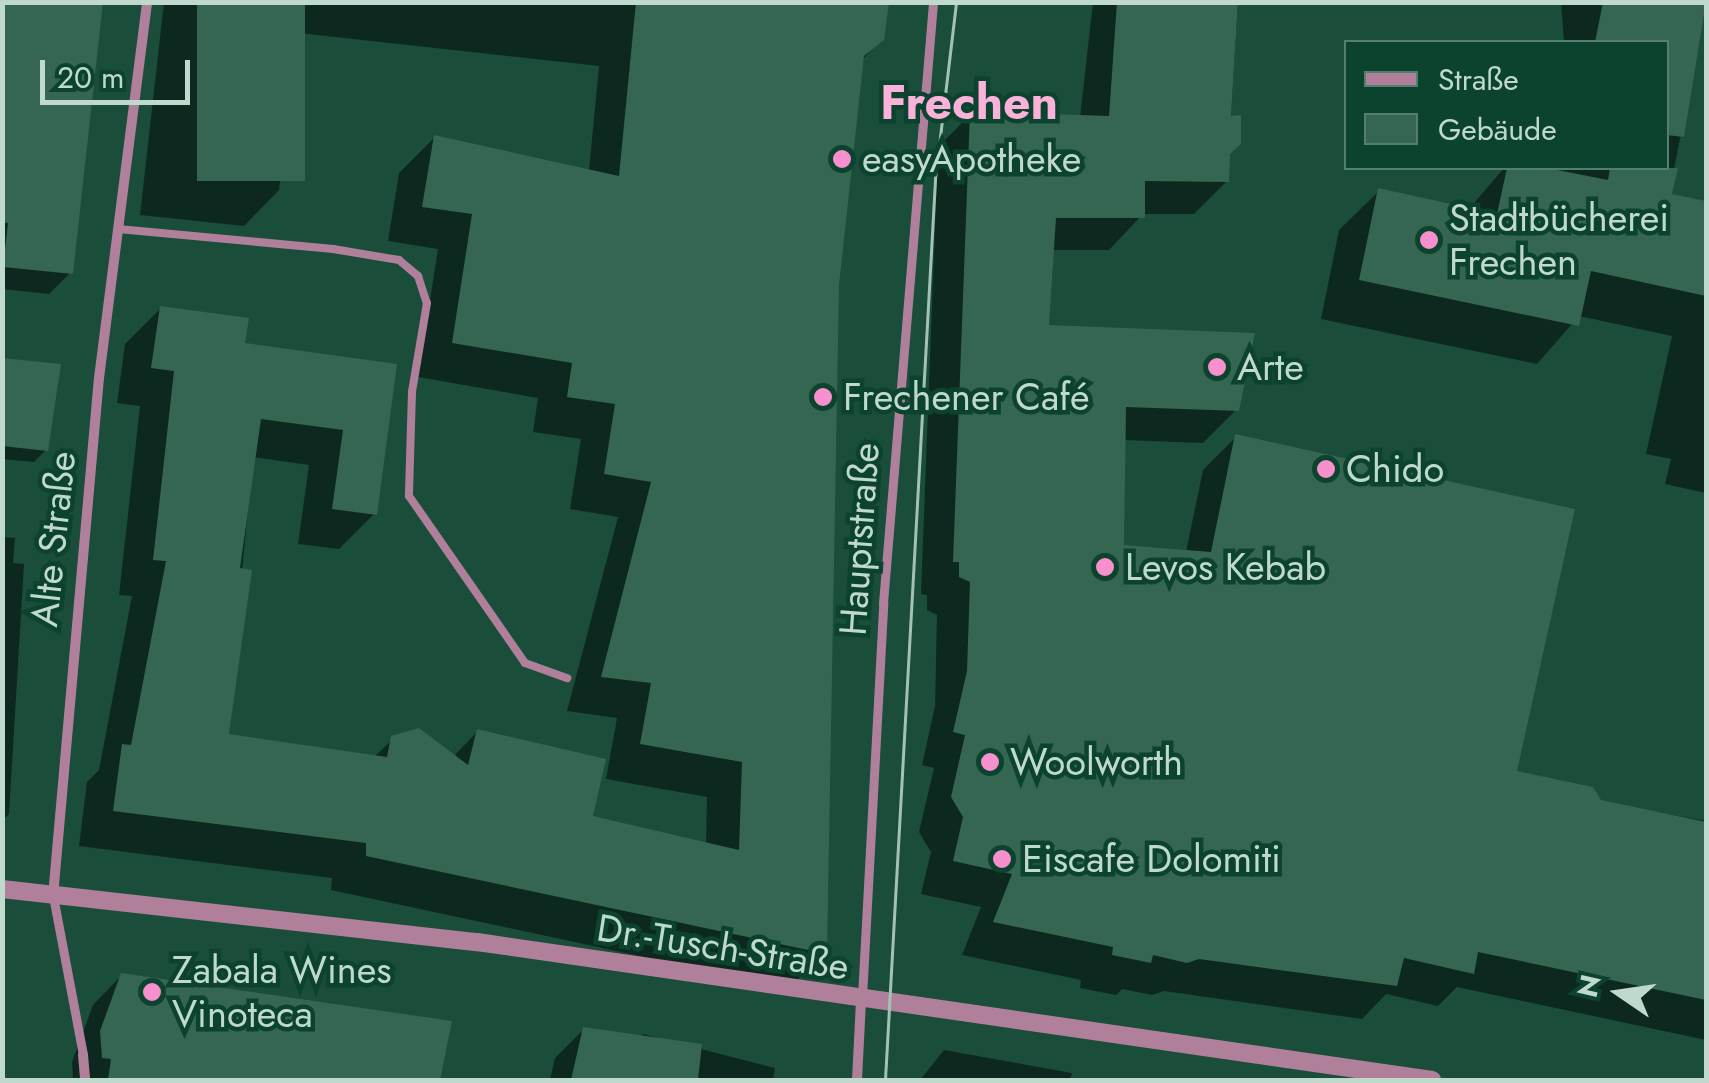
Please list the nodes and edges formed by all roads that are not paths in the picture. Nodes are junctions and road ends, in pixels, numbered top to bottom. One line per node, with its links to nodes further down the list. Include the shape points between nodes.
1 (147, 2): 3 (street, Alte Straße)
2 (933, 2): 7 (street, Hauptstraße, via 884,603)
3 (118, 229): 4 (lane, via 334,249 399,260 418,276 427,303 412,392 409,496 525,663); 6 (street, Alte Straße)
4 (567, 678)
5 (2, 890): 6 (street, Dr.-Tusch-Straße)
6 (53, 896): 7 (street, Dr.-Tusch-Straße, via 477,942); 8 (street, Alte Straße)
7 (862, 1001): 10 (street, Hauptstraße); 11 (street, Dr.-Tusch-Straße)
8 (83, 1055): 9 (street, Alte Straße)
9 (85, 1080)
10 (857, 1080)
11 (1432, 1080)

